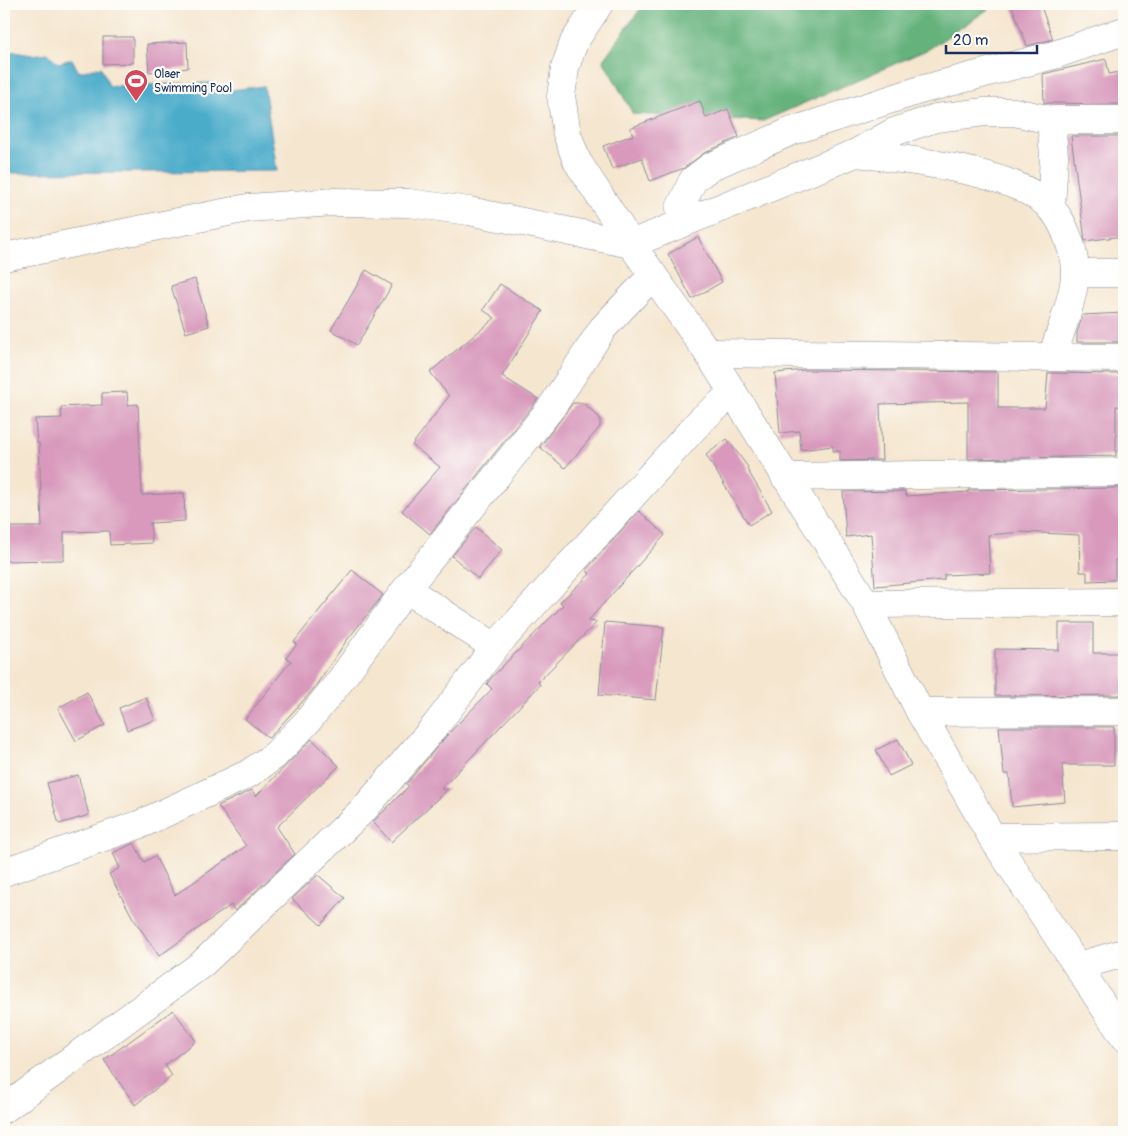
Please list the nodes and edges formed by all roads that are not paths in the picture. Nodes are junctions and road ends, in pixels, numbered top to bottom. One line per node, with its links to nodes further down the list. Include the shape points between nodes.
1 (600, 4): 8 (street, via 574,42 564,68 561,96 567,134 577,162)
2 (1124, 31): 7 (street, via 1054,56 920,90 792,131 710,167 693,180 680,208)
3 (1051, 120): 4 (street); 5 (street, via 1014,112 936,118 894,132); 6 (street, via 1054,156)
4 (1124, 120)
5 (856, 153): 6 (street, via 917,161 995,179 1019,188); 7 (street)
6 (1051, 208): 10 (street, via 1065,231)
7 (682, 222): 8 (street)
8 (631, 244): 9 (street, via 469,211 409,203 334,202 248,208); 12 (street)
9 (4, 256)
10 (1075, 273): 11 (street); 14 (street)
11 (1124, 273)
12 (653, 275): 13 (street); 19 (street, via 603,328 552,408)
13 (708, 353): 14 (street); 16 (street)
14 (1052, 357): 15 (street)
15 (1124, 358)
16 (733, 393): 18 (street); 22 (street, via 684,439)
17 (1124, 472): 18 (street)
18 (785, 477): 21 (street)
19 (406, 589): 22 (street); 27 (street, via 340,681 306,722 274,756 248,774 141,824)
20 (1124, 602): 21 (street)
21 (866, 604): 24 (street)
22 (495, 647): 31 (street, via 436,725 365,808 209,957)
23 (1124, 711): 24 (street)
24 (920, 712): 26 (street)
25 (1124, 836): 26 (street)
26 (992, 837): 29 (street)
27 (5, 865)
28 (1124, 953): 29 (street)
29 (1078, 966): 30 (street)
30 (1124, 1036)
31 (11, 1096)

